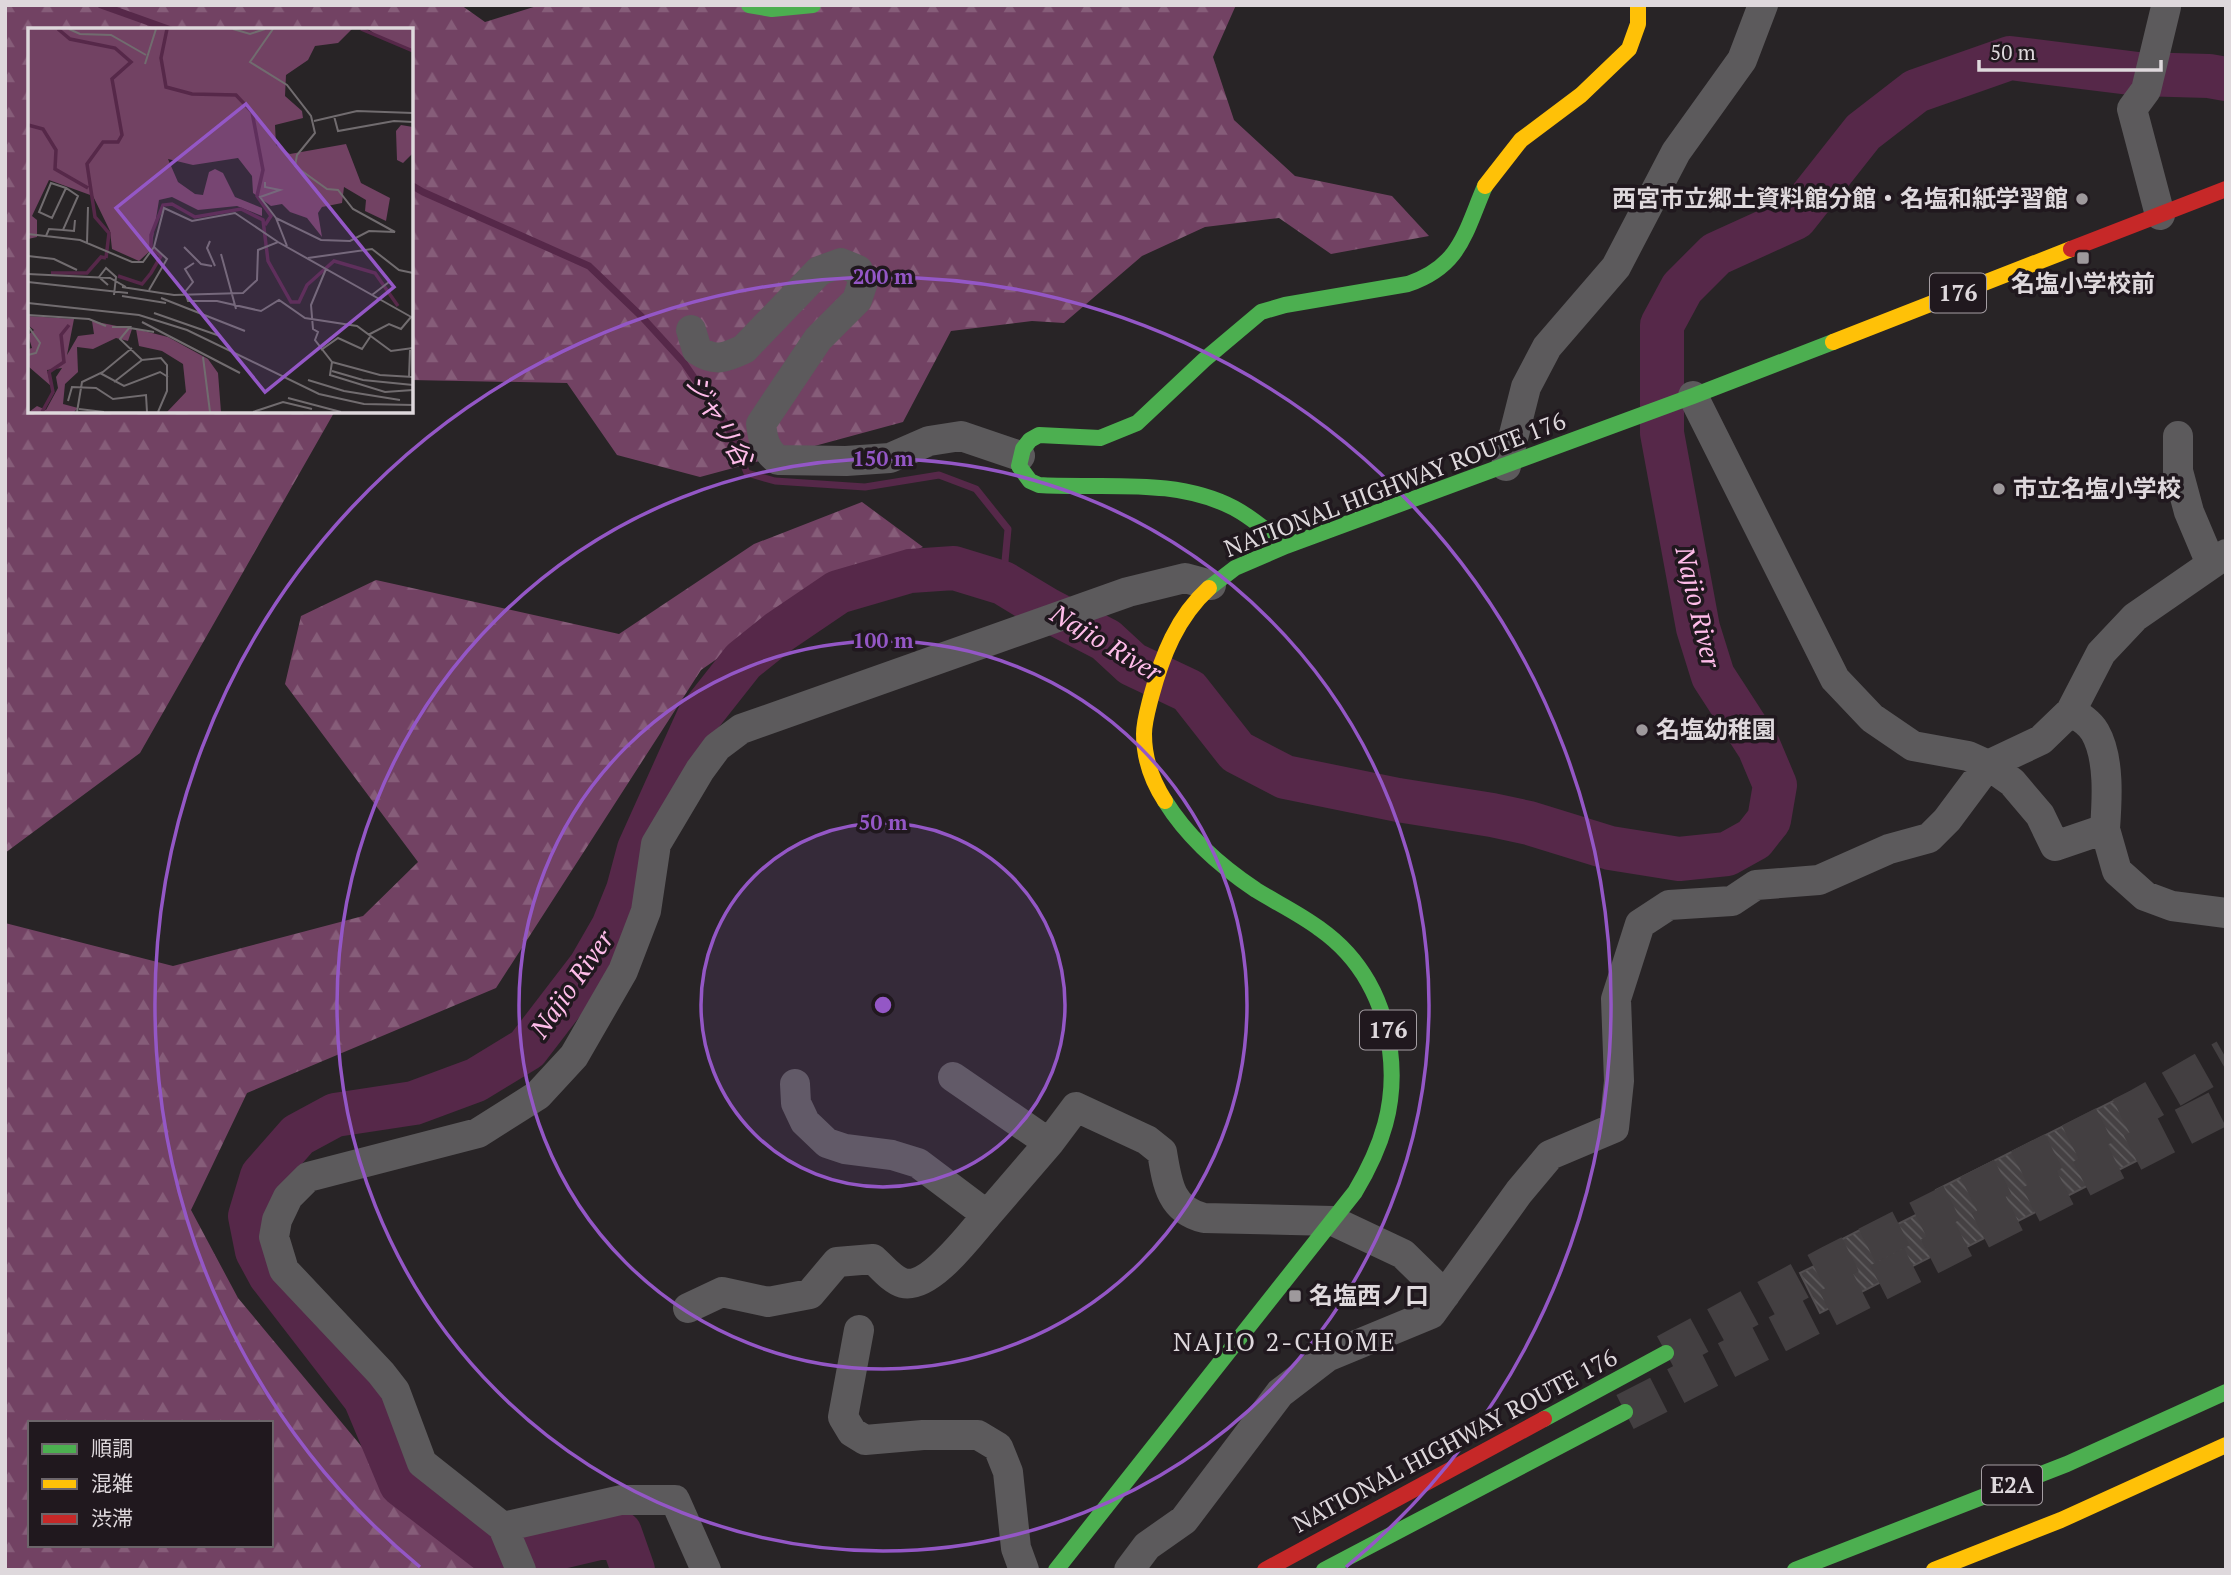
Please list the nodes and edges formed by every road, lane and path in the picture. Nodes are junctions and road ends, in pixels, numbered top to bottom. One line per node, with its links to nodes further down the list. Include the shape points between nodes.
1 (749, 5): 2 (main road)
2 (813, 5)
3 (1638, 5): 11 (main road, via 1638,24 1629,49 1581,95 1521,140 1486,184 1449,261 1408,284 1261,312 1137,423 1100,438 1040,435 1030,440)
4 (1763, 5): 12 (street, via 1742,60 1676,152 1616,267 1547,347 1527,387)
5 (2165, 7): 7 (street, via 2146,90 2132,109)
6 (2226, 189): 7 (main road, NATIONAL HIGHWAY ROUTE 176 / 176)
7 (2160, 215): 9 (main road, NATIONAL HIGHWAY ROUTE 176 / 176)
8 (691, 330): 11 (street, via 697,350 709,358 729,356 744,349 819,271 841,263 858,270 863,282 857,300 818,339 761,424 770,454 778,460 890,458 929,441 961,436)
9 (1691, 396): 12 (main road, NATIONAL HIGHWAY ROUTE 176 / 176); 17 (street, via 1835,679 1872,718 1913,746 1968,756)
10 (2178, 436): 14 (street, via 2178,471 2189,512)
11 (1020, 456): 13 (main road, via 1024,475 1039,485 1192,492 1232,506)
12 (1506, 466): 13 (main road, NATIONAL HIGHWAY ROUTE 176 / 176)
13 (1286, 546): 15 (main road, NATIONAL HIGHWAY ROUTE 176 / 176, via 1230,571)
14 (2218, 559): 16 (street, via 2135,617 2101,653)
15 (1211, 585): 24 (main road, NATIONAL HIGHWAY ROUTE 176 / 176, via 1179,623 1164,651 1144,734 1152,780 1172,814 1207,855 1341,945 1374,990 1385,1015 1393,1103 1369,1170); 32 (street, via 1185,578 1128,592 741,729 717,747 700,770 656,844 646,911 623,971 574,1056 537,1095 478,1133 308,1177 288,1197 274,1237 284,1270 395,1391 422,1463)
16 (2071, 710): 17 (street, via 2041,740); 18 (street, via 2095,732 2102,753)
17 (1988, 765): 18 (street, via 2012,782 2040,815 2055,846); 25 (street, via 1928,838 1889,849 1819,880 1756,885 1732,901 1669,905 1640,925 1615,999 1619,1081 1614,1128 1550,1155)
18 (2105, 829): 19 (street, via 2117,871 2145,896 2172,906)
19 (2226, 913)
20 (953, 1077): 22 (street)
21 (795, 1083): 23 (street, via 796,1103 805,1122 828,1143 918,1163)
22 (1049, 1143): 23 (street); 24 (street, via 1076,1107 1147,1140 1162,1152 1167,1184 1189,1214)
23 (987, 1215): 26 (street, via 928,1277 907,1284 873,1259 837,1262 810,1294 768,1302 722,1292)
24 (1333, 1221): 25 (street, via 1403,1254); 36 (main road, NATIONAL HIGHWAY ROUTE 176 / 176)
25 (1445, 1295): 37 (street, via 1431,1314 1327,1357 1280,1393 1184,1520 1146,1546)
26 (688, 1308)
27 (859, 1329): 35 (street, via 843,1416 852,1432 865,1440 978,1435 999,1447 1008,1472 1016,1548)
28 (1666, 1353): 38 (main road, NATIONAL HIGHWAY ROUTE 176)
29 (2226, 1392): 40 (main road, E2A, via 2045,1473)
30 (1625, 1412): 39 (main road)
31 (2226, 1445): 41 (main road, E2A, via 2061,1520)
32 (503, 1527): 33 (street); 34 (street, via 621,1500 675,1500)
33 (521, 1570)
34 (706, 1570)
35 (1024, 1570)
36 (1056, 1570)
37 (1129, 1570)
38 (1265, 1570)
39 (1324, 1570)
40 (1795, 1570)
41 (1934, 1570)

